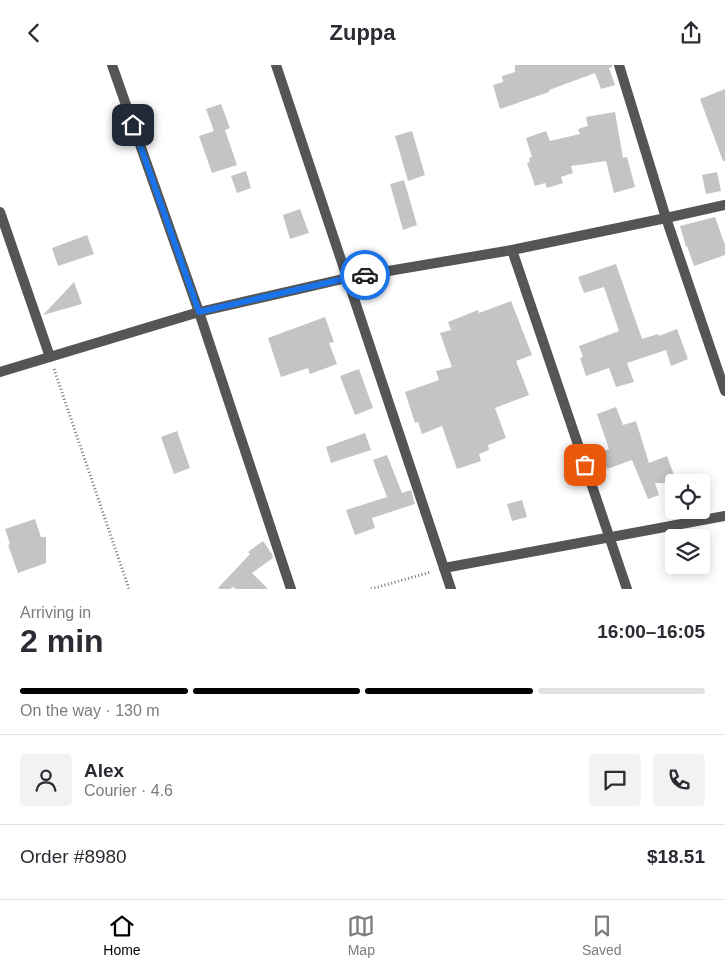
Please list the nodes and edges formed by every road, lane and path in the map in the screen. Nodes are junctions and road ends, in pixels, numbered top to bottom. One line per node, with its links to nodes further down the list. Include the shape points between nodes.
1 (112, 65): 9 (street)
2 (276, 65): 8 (street)
3 (619, 65): 6 (street)
4 (725, 205): 6 (street)
5 (0, 212): 10 (street)
6 (666, 218): 7 (street); 12 (street)
7 (512, 250): 8 (street); 14 (street)
8 (348, 278): 9 (street); 15 (street)
9 (199, 312): 10 (street); 17 (street)
10 (50, 357): 11 (street); 16 (path)
11 (0, 371)
12 (725, 391)
13 (725, 516): 14 (street)
14 (610, 537): 15 (street); 20 (street)
15 (444, 568): 18 (path); 19 (street)
16 (129, 589)
17 (291, 589)
18 (371, 589)
19 (451, 589)
20 (628, 589)

